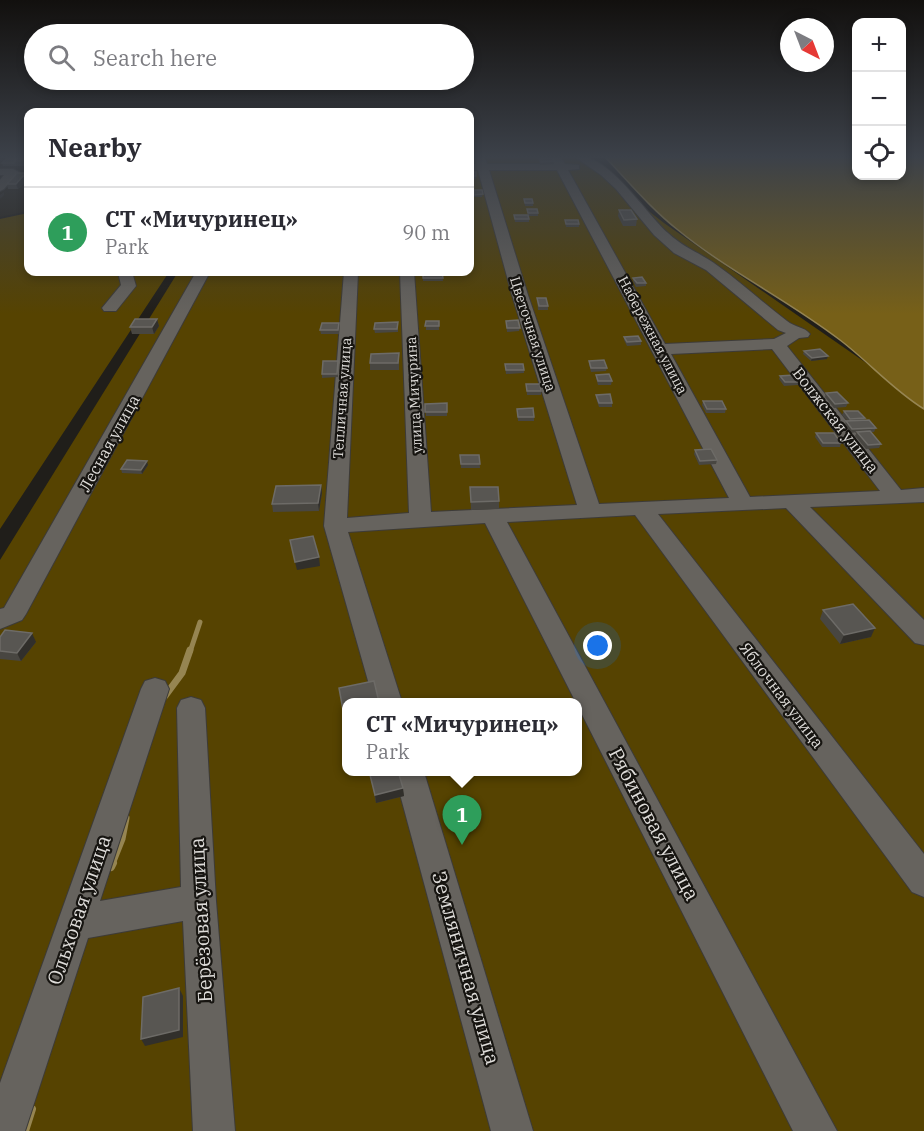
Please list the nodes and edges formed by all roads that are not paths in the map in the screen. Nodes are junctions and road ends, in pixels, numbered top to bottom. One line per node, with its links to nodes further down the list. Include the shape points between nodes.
1 (492, 209): 16 (street, Цветочная улица)
2 (584, 209): 10 (street, Набережная улица)
3 (639, 209): 9 (street, via 679,250 711,267 784,327 802,334)
4 (126, 276): 8 (street, via 129,286)
5 (201, 276): 20 (street, Лесная улица, via 66,522)
6 (351, 276): 19 (street, Тепличная улица)
7 (407, 276): 18 (street, улица Мичурина)
8 (110, 308)
9 (777, 344): 10 (street); 12 (street, Волжская улица)
10 (660, 348): 14 (street, Набережная улица)
11 (924, 495): 12 (street)
12 (895, 496): 13 (street)
13 (792, 501): 14 (street); 21 (street)
14 (743, 503): 15 (street)
15 (641, 508): 16 (street); 26 (street, Яблочная улица)
16 (590, 510): 17 (street)
17 (493, 516): 18 (street); 32 (street, Рябиновая улица)
18 (420, 519): 19 (street)
19 (335, 525): 23 (street)
20 (7, 617)
21 (924, 636)
22 (155, 689): 28 (street, Ольховая улица)
23 (387, 698)
24 (191, 708): 27 (street, Берёзовая улица)
25 (410, 776): 31 (street, Земляничная улица)
26 (924, 881)
27 (199, 901): 28 (street); 30 (street, Берёзовая улица)
28 (89, 921): 29 (street, Ольховая улица)
29 (4, 1131)
30 (214, 1131)
31 (512, 1131)
32 (816, 1131)

